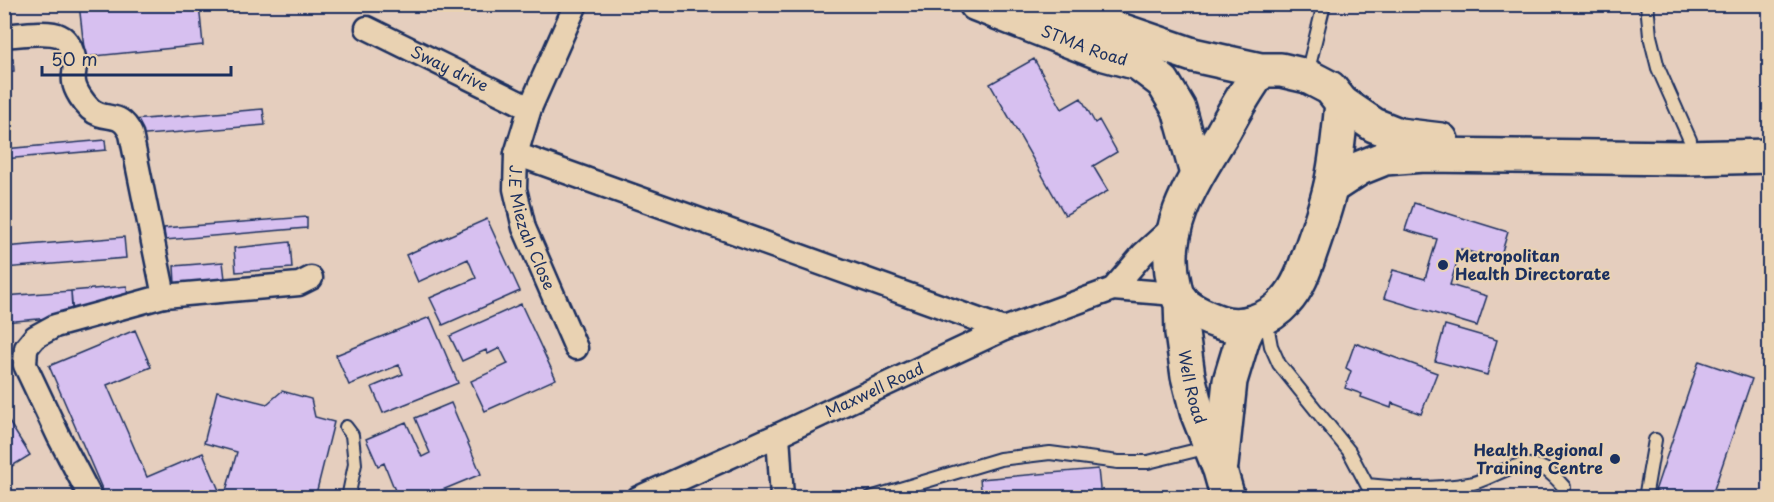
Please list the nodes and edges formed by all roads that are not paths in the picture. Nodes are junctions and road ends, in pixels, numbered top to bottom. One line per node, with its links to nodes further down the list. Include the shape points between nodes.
1 (576, 4): 11 (street, J.E Miezah Close)
2 (976, 4): 16 (main road, STMA Road, via 1101,53 1138,63 1163,82 1179,109)
3 (1044, 4): 8 (main road, STMA Road, via 1193,55)
4 (1324, 4): 9 (lane)
5 (1647, 4): 13 (lane, via 1658,68)
6 (367, 28): 11 (street, Sway drive)
7 (4, 36): 21 (street, via 60,36 70,46 75,62 74,82 83,101 91,111 127,124)
8 (1261, 70): 9 (main road, STMA Road); 16 (main road, Well Road)
9 (1306, 76): 10 (main road, STMA Road, via 1330,88)
10 (1342, 103): 13 (main road, STMA Road, via 1374,125 1399,135 1439,140); 17 (main road)
11 (530, 108): 14 (street, J.E Miezah Close)
12 (1770, 139): 13 (main road, STMA Road)
13 (1690, 140)
14 (516, 154): 24 (street); 25 (street, J.E Miezah Close, via 515,189 525,228)
15 (1770, 156): 17 (main road, via 1424,155 1385,158 1360,168)
16 (1197, 174): 18 (main road, Well Road)
17 (1331, 187): 23 (main road, via 1300,280 1285,303)
18 (1174, 226): 20 (street, Maxwell Road); 22 (main road, Well Road, via 1171,272)
19 (311, 278): 21 (street, via 299,284)
20 (1113, 289): 22 (street, Maxwell Road); 24 (street, Maxwell Road)
21 (164, 296): 32 (street, via 55,326 26,348 25,365)
22 (1178, 297): 23 (main road, via 1200,315 1225,324); 29 (main road, Well Road, via 1188,376)
23 (1258, 320): 29 (main road, Well Road, via 1243,338 1230,381); 30 (lane, via 1279,364 1349,451)
24 (1004, 329): 27 (street, Maxwell Road)
25 (576, 348)
26 (346, 427): 33 (lane, via 352,435 355,464)
27 (778, 435): 34 (street, Maxwell Road); 35 (street)
28 (1655, 440): 38 (lane)
29 (1220, 472): 36 (lane, via 1050,453 1000,459)
30 (1367, 484): 31 (lane, via 1408,489 1471,484 1504,470 1530,465 1550,471); 37 (lane)
31 (1564, 487)
32 (91, 498)
33 (348, 498)
34 (638, 498)
35 (782, 498)
36 (870, 498)
37 (1374, 498)
38 (1645, 498)

